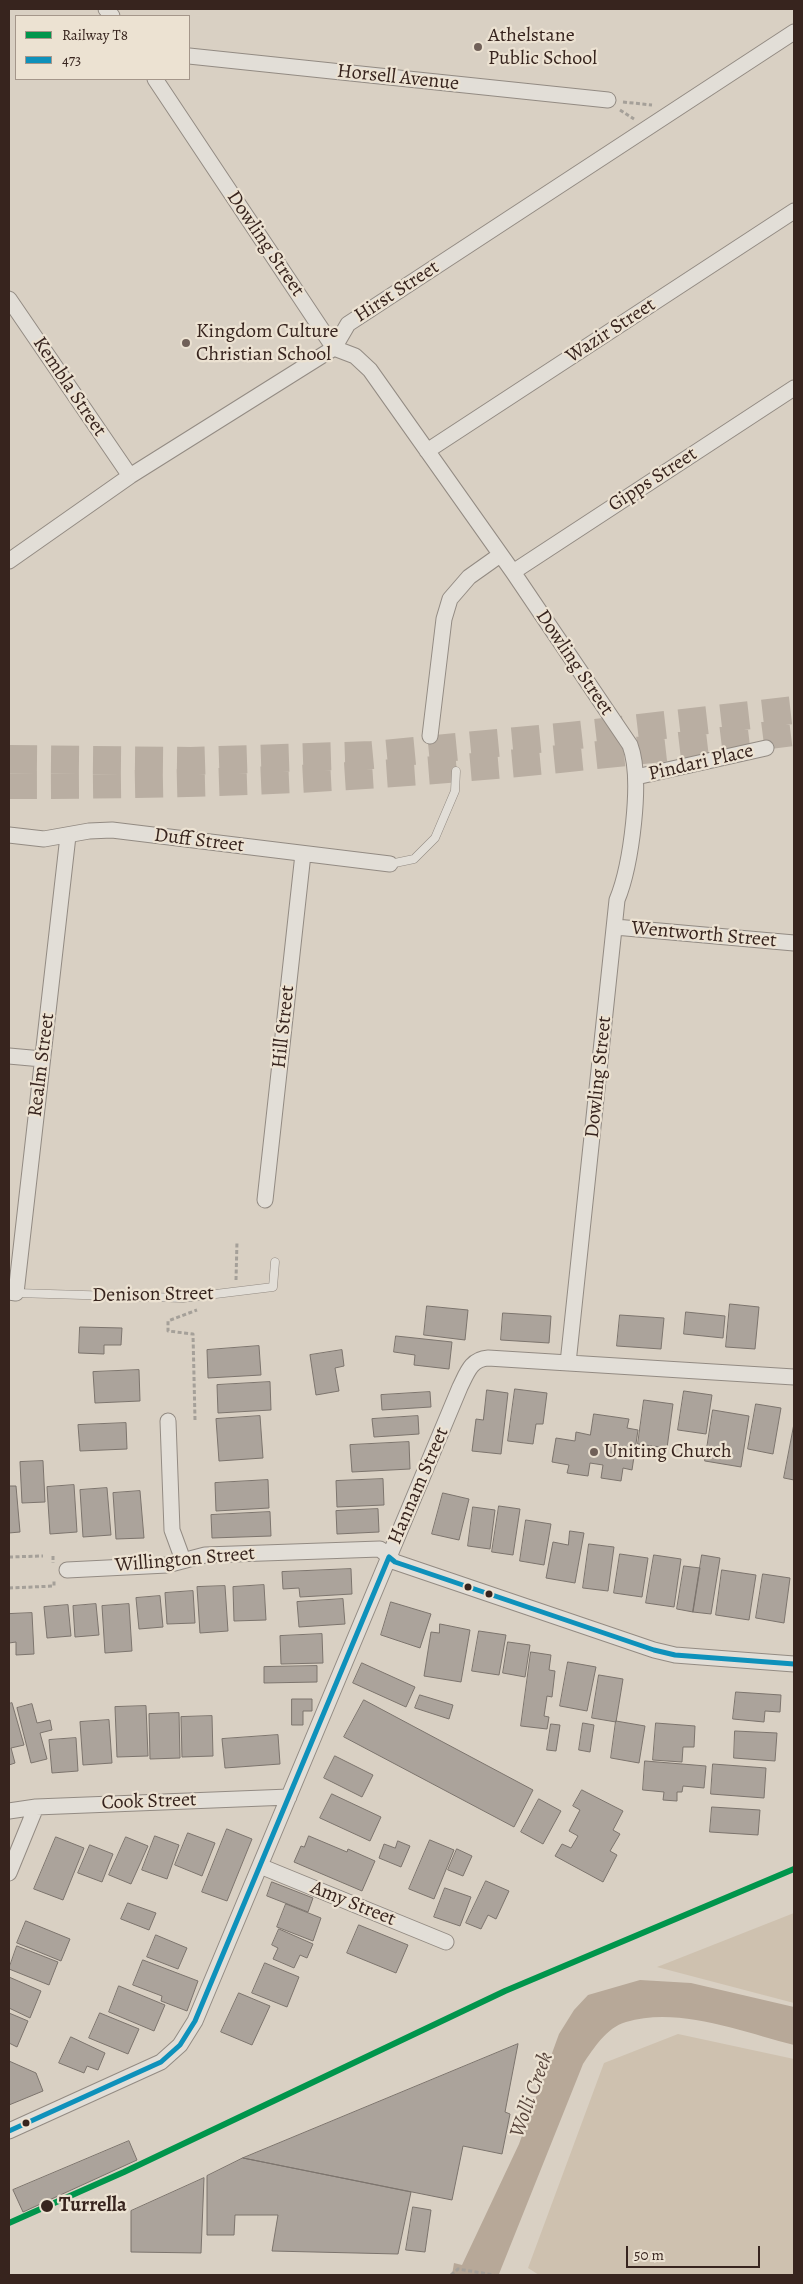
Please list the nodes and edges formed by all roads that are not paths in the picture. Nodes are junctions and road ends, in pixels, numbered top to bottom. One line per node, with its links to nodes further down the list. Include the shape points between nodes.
1 (794, 32): 7 (street, Hirst Street, via 348,324)
2 (190, 56): 4 (street, Horsell Avenue)
3 (156, 80): 7 (street, Dowling Street)
4 (608, 100)
5 (794, 211): 9 (street, Wazir Street)
6 (9, 299): 10 (street, Kembla Street)
7 (334, 348): 9 (street, Dowling Street, via 355,356 370,370); 10 (street, Hirst Street)
8 (794, 388): 13 (street, Gipps Street)
9 (427, 452): 11 (street, Dowling Street)
10 (130, 476): 12 (street, Hirst Street)
11 (500, 555): 13 (street, Dowling Street); 14 (street, via 469,577 450,599 444,619)
12 (9, 561)
13 (513, 572): 17 (street, Dowling Street, via 630,745 635,757)
14 (430, 736)
15 (766, 748): 17 (street, Pindari Place)
16 (456, 771): 21 (lane, via 455,791 435,838 414,859)
17 (636, 778): 22 (street, Dowling Street, via 634,812)
18 (9, 835): 19 (street, Duff Street, via 44,839)
19 (68, 836): 20 (street, Duff Street, via 112,830); 25 (street, Realm Street)
20 (303, 854): 21 (street, Duff Street); 26 (street, Hill Street)
21 (390, 864)
22 (614, 927): 23 (street, Wentworth Street); 29 (street, Dowling Street)
23 (794, 943)
24 (9, 1056): 25 (street)
25 (42, 1060): 28 (street, Realm Street)
26 (265, 1200)
27 (275, 1262): 28 (lane, Denison Street, via 273,1287 235,1292 183,1298)
28 (12, 1293)
29 (568, 1364): 30 (street, Hannam Street); 32 (street, Hannam Street, via 488,1358 472,1364)
30 (794, 1378)
31 (168, 1421): 33 (street, via 172,1530)
32 (390, 1557): 33 (street, Willington Street, via 380,1549 205,1554); 35 (street, Willington Street, via 395,1562 654,1650 675,1655); 36 (street, Hannam Street)
33 (184, 1560): 34 (street, Willington Street, via 167,1565)
34 (67, 1570)
35 (794, 1664)
36 (289, 1797): 37 (street, Cook Street); 39 (street, Hannam Street)
37 (36, 1807): 38 (street, Cook Street); 40 (street)
38 (9, 1811)
39 (260, 1866): 41 (street, Amy Street); 42 (street, Hannam Street, via 195,2021 180,2045 162,2062)
40 (9, 1873)
41 (446, 1942)
42 (9, 2131)

